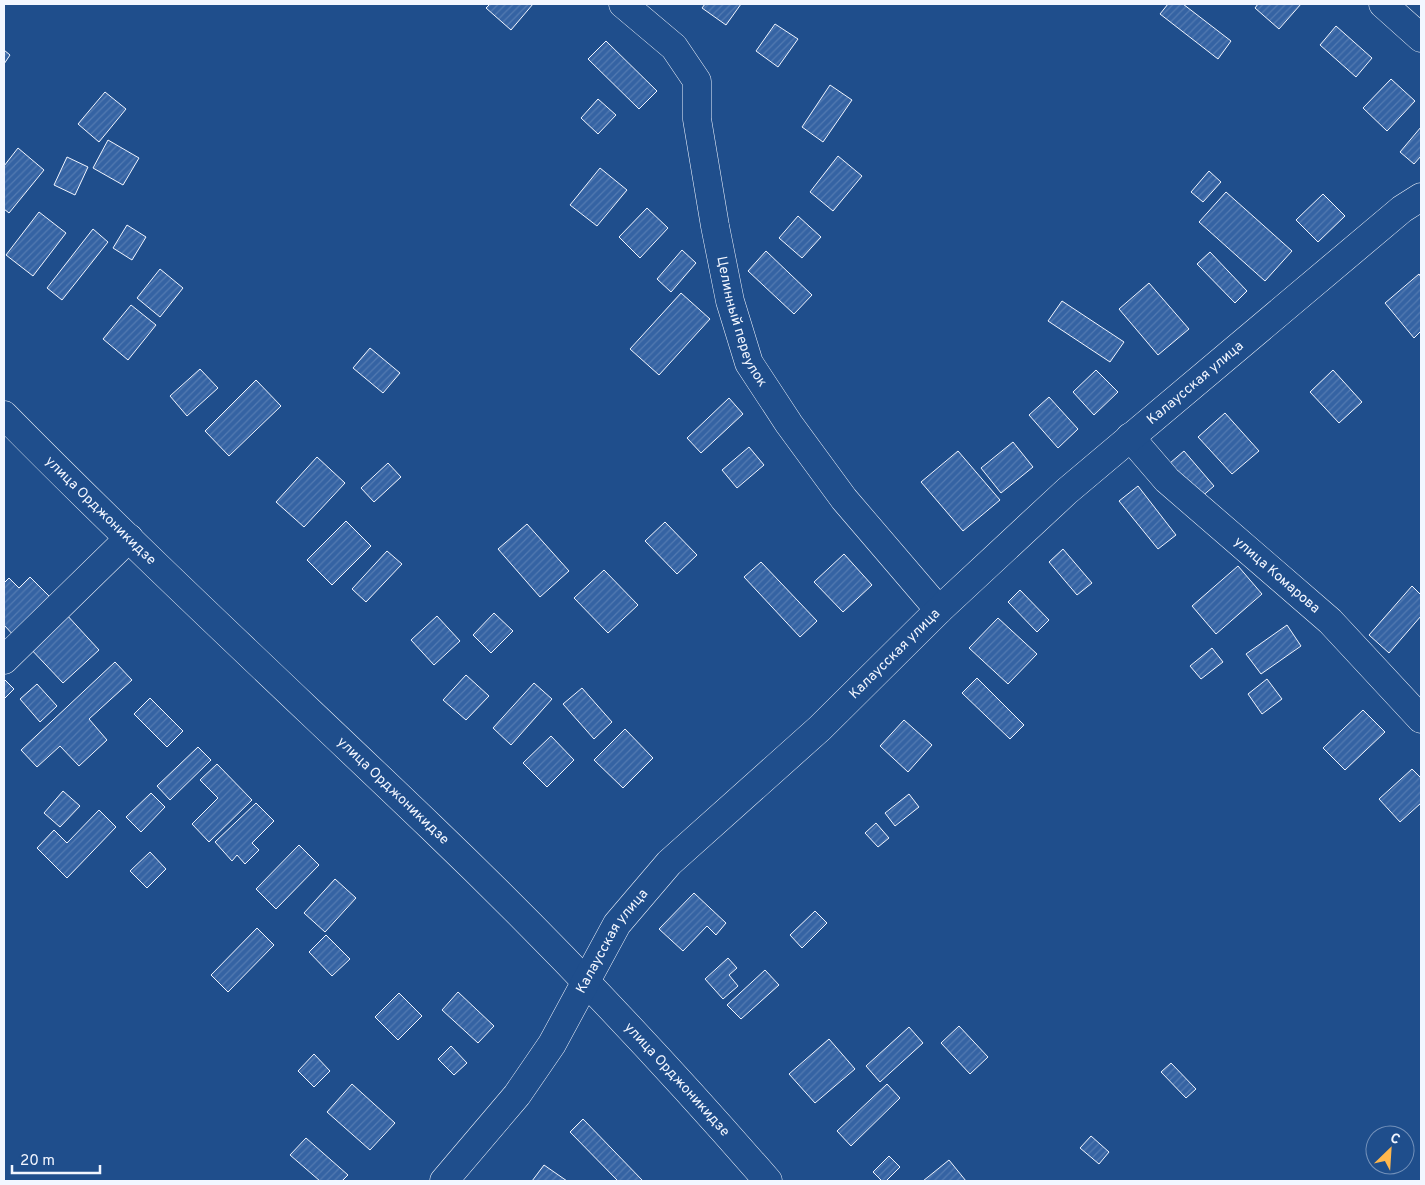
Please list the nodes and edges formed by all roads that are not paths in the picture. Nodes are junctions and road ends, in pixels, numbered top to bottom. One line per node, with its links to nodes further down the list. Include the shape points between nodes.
1 (623, 4): 8 (street, Целинный переулок, via 674,46 697,81 697,119 715,226 730,301 749,363 844,499)
2 (1383, 4): 3 (street)
3 (1421, 38)
4 (1421, 197): 6 (street, Калаусская улица, via 1402,209)
5 (4, 415): 7 (street, улица Орджоникидзе)
6 (1130, 437): 8 (street, Калаусская улица, via 1066,491); 10 (street, улица Комарова, via 1167,480 1330,621)
7 (128, 538): 9 (street); 11 (street, улица Орджоникидзе, via 432,827)
8 (939, 610): 11 (street, Калаусская улица, via 820,728 669,864 617,924)
9 (4, 660)
10 (1421, 719)
11 (586, 983): 12 (street, Калаусская улица, via 552,1044 517,1095); 13 (street, улица Орджоникидзе, via 647,1044)
12 (444, 1181)
13 (768, 1181)

